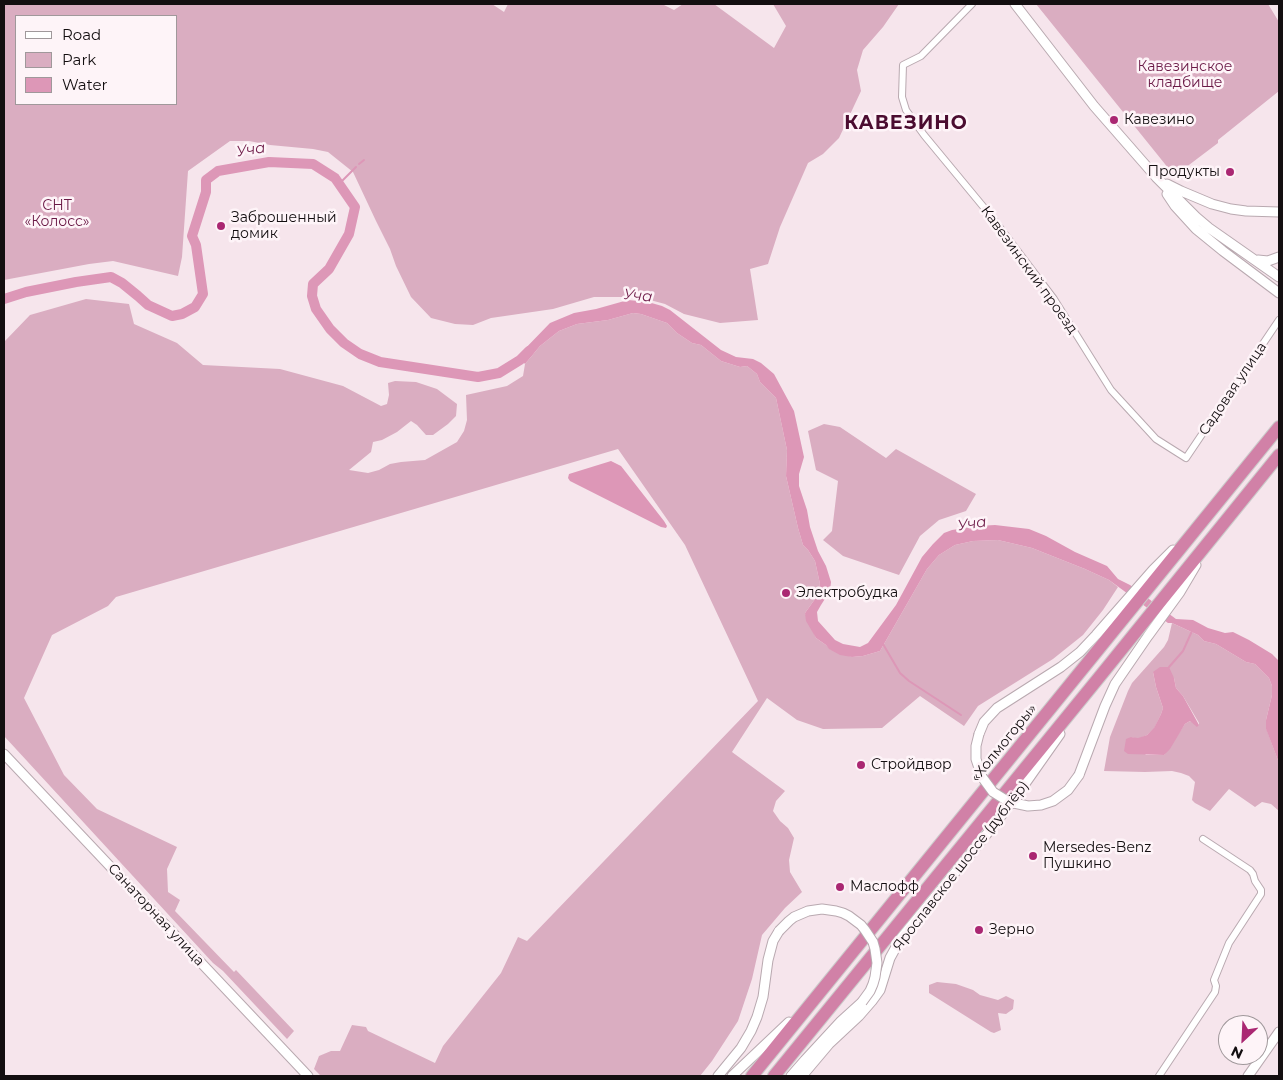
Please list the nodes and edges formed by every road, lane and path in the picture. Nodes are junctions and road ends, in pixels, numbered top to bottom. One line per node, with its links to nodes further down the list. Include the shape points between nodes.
1 (972, 4): 15 (street, Кавезинский проезд, via 921,56 902,65 902,98 906,110 1054,299 1111,390 1156,439)
2 (1015, 4): 3 (street, via 1094,106)
3 (1156, 177): 4 (street, via 1220,206); 5 (street, via 1209,228); 9 (street, via 1175,206 1196,229)
4 (1279, 212)
5 (1253, 258): 6 (street, via 1268,261); 7 (street); 8 (street)
6 (1279, 258)
7 (1279, 272)
8 (1279, 277)
9 (1279, 293)
10 (1279, 320): 15 (street, Садовая улица)
11 (1279, 422): 13 (street)
12 (1279, 427): 13 (highway, «Холмогоры»)
13 (1259, 451): 16 (highway, «Холмогоры»)
14 (1279, 455): 17 (highway)
15 (1186, 458)
16 (1121, 614): 17 (street, bridge, via 1061,667 992,712 984,722 978,734 976,759 982,777 993,792 1010,802 1028,806 1053,801 1068,790 1079,775 1105,706); 21 (highway, «Холмогоры»)
17 (1143, 632): 18 (highway)
18 (1101, 676): 27 (highway); 29 (street, Ярославское шоссе (дублёр), via 995,824 901,938 872,1002)
19 (4, 754): 23 (street, Санаторная улица)
20 (1202, 839): 30 (street, via 1250,870 1261,894 1229,943 1214,980 1215,992)
21 (823, 989): 25 (street); 26 (highway, «Холмогоры»)
22 (1279, 1032): 31 (street)
23 (304, 1075)
24 (718, 1076): 28 (street, bridge, via 741,1048 758,1017 773,941 778,931 788,921 808,911 822,909 843,913 861,925 873,942 877,963 873,984 862,1002)
25 (732, 1076)
26 (752, 1076)
27 (774, 1076)
28 (791, 1076)
29 (802, 1076)
30 (1160, 1076)
31 (1248, 1076)

